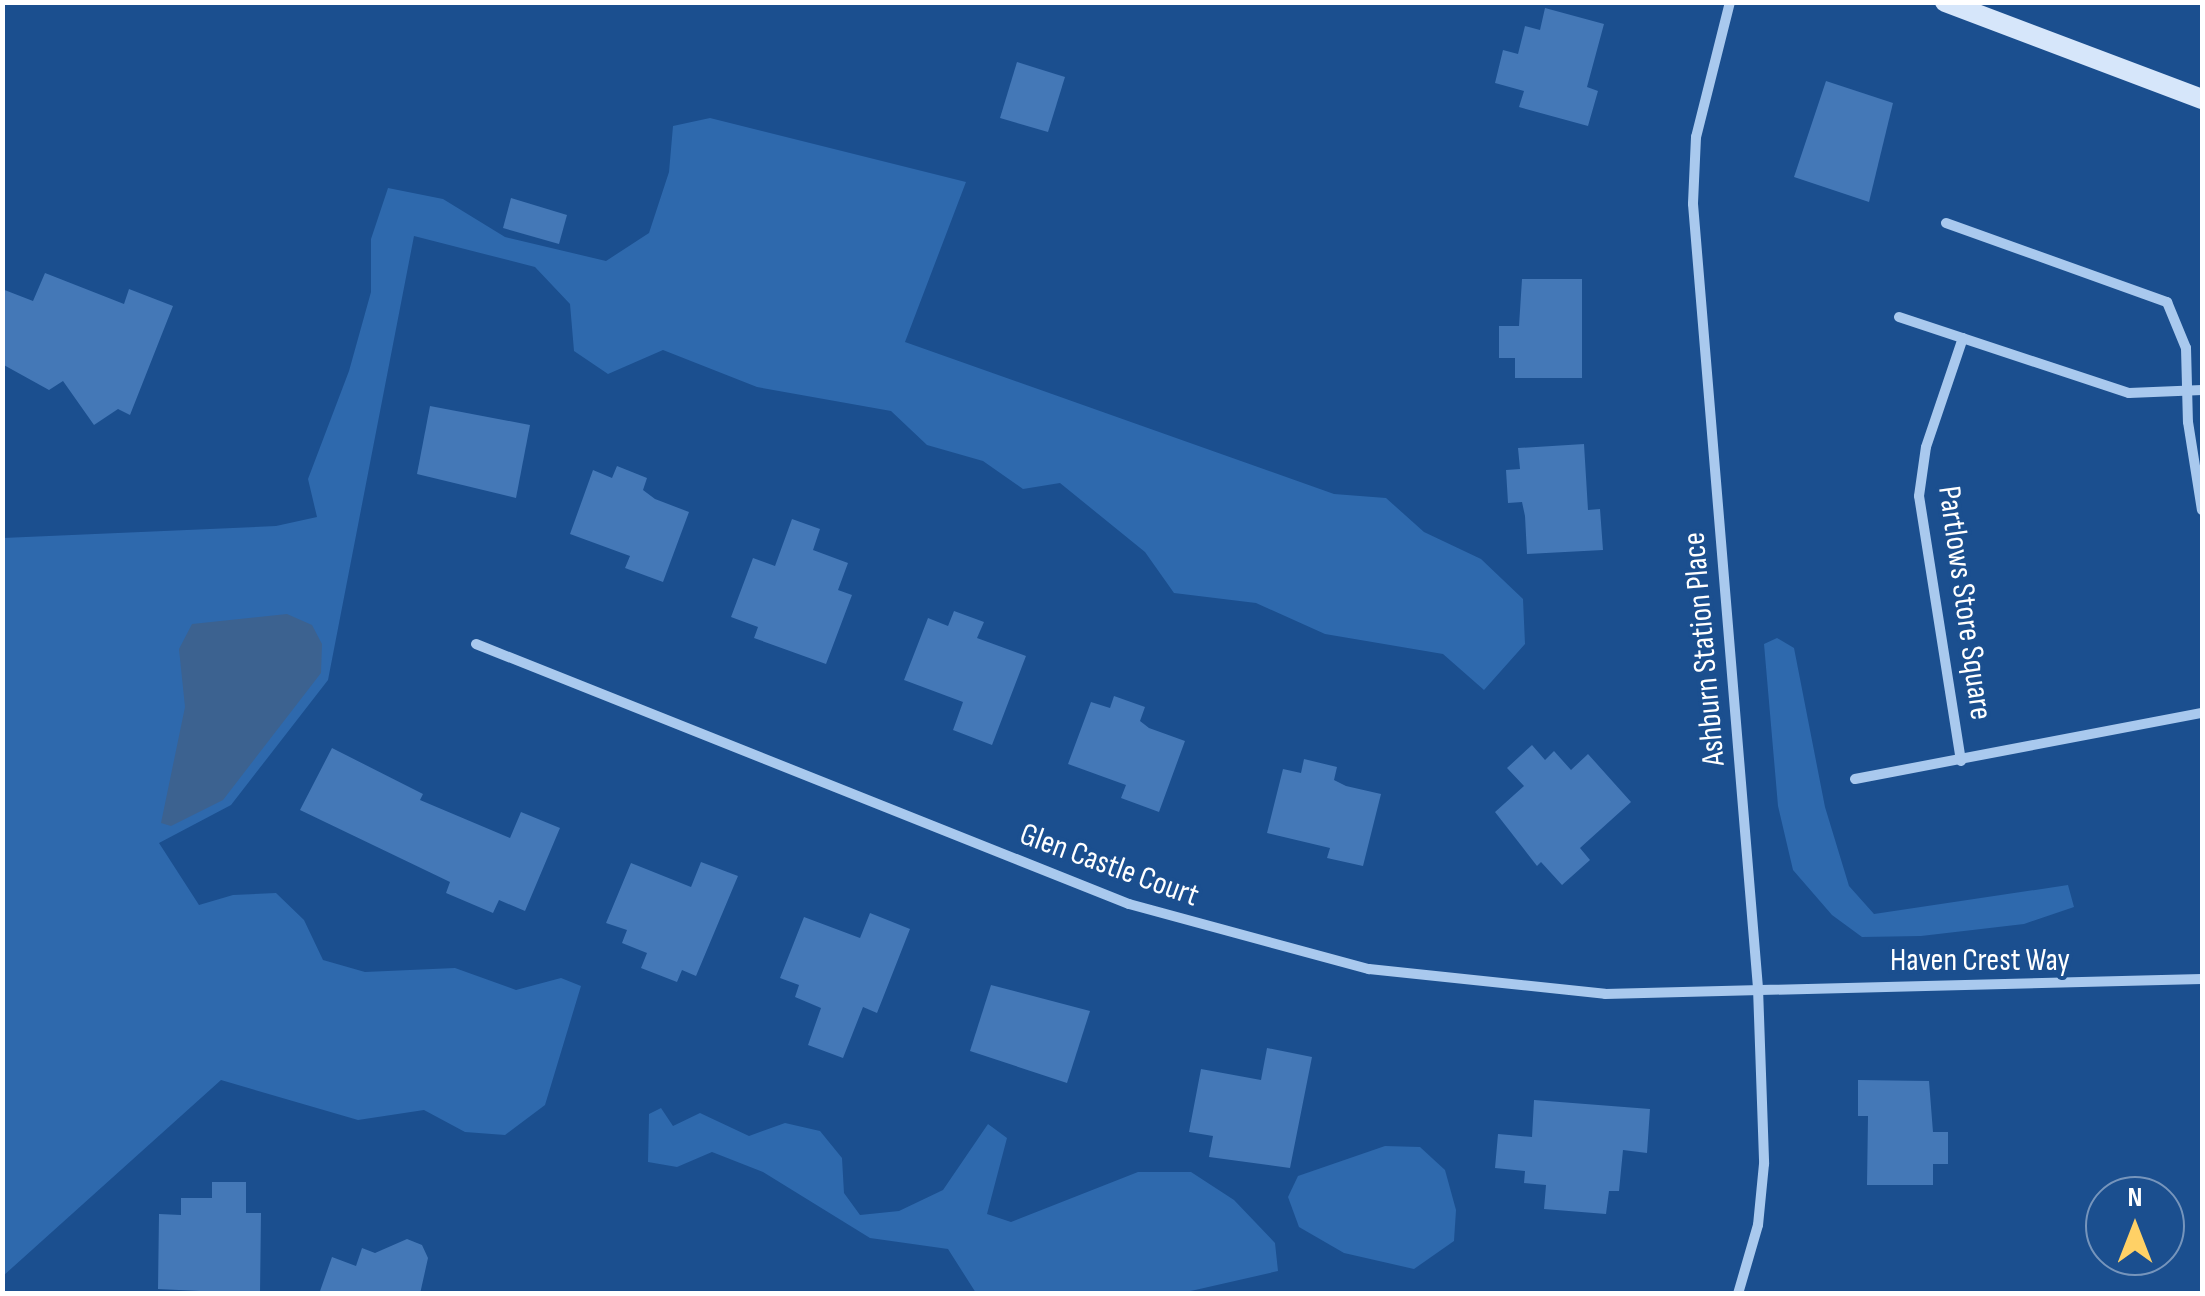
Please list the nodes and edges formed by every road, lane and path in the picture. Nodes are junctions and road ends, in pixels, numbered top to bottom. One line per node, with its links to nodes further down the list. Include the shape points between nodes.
1 (1730, 2): 15 (street, Ashburn Station Place, via 1696,136 1694,204)
2 (1945, 2): 3 (street)
3 (2202, 99)
4 (1946, 223): 8 (street, via 2167,302 2183,335)
5 (1899, 317): 6 (street)
6 (1963, 338): 8 (street, via 2129,393); 12 (street, Partlows Store Square, via 1926,446 1919,496)
7 (2202, 390): 8 (street)
8 (2188, 391): 9 (street)
9 (2202, 510)
10 (476, 644): 15 (street, Glen Castle Court, via 1128,904 1252,942 1488,986 1605,994)
11 (2202, 713): 12 (street)
12 (1961, 761): 13 (street)
13 (1856, 779)
14 (2202, 979): 15 (street, Haven Crest Way)
15 (1758, 988): 16 (street, Ashburn Station Place, via 1764,1164 1758,1225)
16 (1738, 1294)

